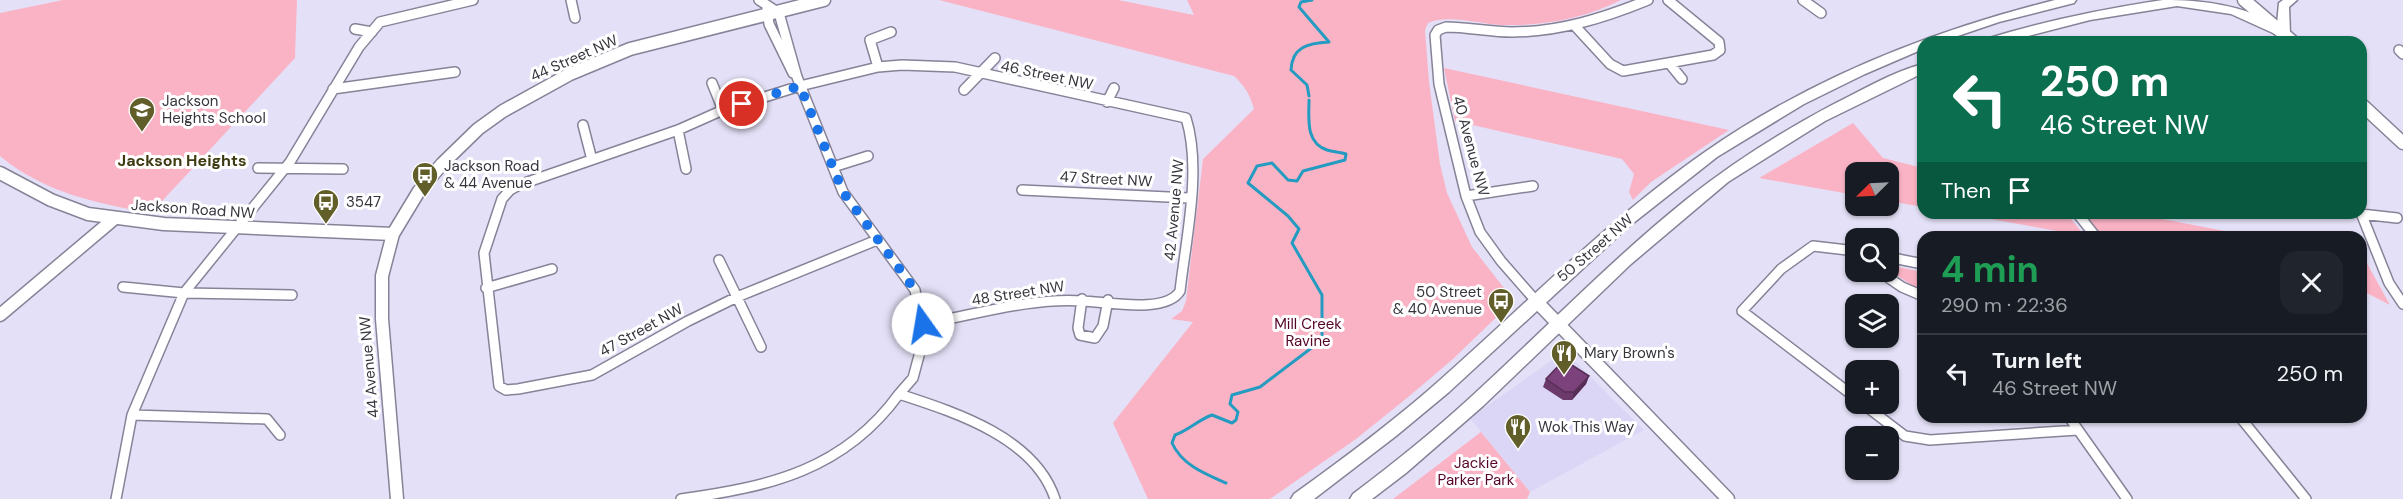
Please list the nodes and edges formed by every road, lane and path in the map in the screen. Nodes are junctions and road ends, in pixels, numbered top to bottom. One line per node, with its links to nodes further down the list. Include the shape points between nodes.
1 (473, 0): 21 (street, via 380,22)
2 (571, 0): 18 (street)
3 (759, 0): 15 (street)
4 (824, 0): 16 (street, 44 Street NW)
5 (1648, 0): 19 (street)
6 (1668, 0): 30 (street, via 1716,39 1721,49 1713,55)
7 (1803, 0): 17 (street)
8 (2070, 0): 23 (main road, 50 Street NW)
9 (2139, 0): 14 (main road)
10 (2191, 0): 13 (main road)
11 (2244, 0): 26 (street)
12 (2291, 0): 27 (main road, via 2283,6 2282,15)
13 (2169, 3): 14 (main road); 25 (main road, via 2223,7 2263,20)
14 (2122, 9): 24 (main road)
15 (767, 11): 16 (street, 44 Street NW); 37 (street); 67 (street, 44 Street NW, via 630,49 528,96 458,147 419,191)
16 (779, 13): 37 (street)
17 (1821, 13)
18 (575, 18)
19 (1575, 26): 30 (street, via 1619,70); 58 (street, 40 Avenue NW, via 1521,32 1441,28 1435,34 1436,72)
20 (355, 29): 21 (street)
21 (372, 32): 39 (street)
22 (891, 32): 31 (street, via 870,40)
23 (1945, 36)
24 (2011, 36)
25 (2286, 36)
26 (2287, 36)
27 (2288, 36)
28 (1917, 46): 83 (main road, 50 Street NW, via 1809,95 1739,135 1656,195)
29 (995, 58): 34 (street, 46 Street NW)
30 (1669, 63): 35 (street)
31 (878, 67): 34 (street, 46 Street NW, via 930,65); 37 (street, 46 Street NW)
32 (1917, 71): 88 (main road, 50 Street NW, via 1820,118 1732,173 1665,224)
33 (455, 72): 39 (street)
34 (981, 75): 40 (street, 46 Street NW); 41 (street, 46 Street NW)
35 (1682, 79)
36 (712, 82): 43 (street)
37 (798, 82): 43 (street, 46 Street NW); 50 (street)
38 (1114, 88): 41 (street, 46 Street NW)
39 (333, 89): 52 (street)
40 (964, 90)
41 (1107, 102): 44 (street, 46 Street NW)
42 (2367, 109): 47 (street)
43 (723, 111): 46 (street, 46 Street NW)
44 (1186, 118): 59 (street, 42 Avenue NW, via 1193,159)
45 (583, 126): 49 (street)
46 (678, 130): 49 (street, 46 Street NW); 54 (street)
47 (2403, 142)
48 (868, 156): 50 (street)
49 (592, 160): 76 (street, 46 Street NW, via 510,190 502,199 484,253)
50 (833, 166): 68 (street, via 851,206)
51 (258, 168): 52 (street)
52 (285, 168): 53 (street); 65 (street)
53 (343, 169)
54 (686, 169)
55 (0, 173): 61 (street, Jackson Road NW, via 51,200 88,214)
56 (1533, 186): 58 (street)
57 (1022, 190): 59 (street, 47 Street NW)
58 (1466, 196): 83 (street, 40 Avenue NW, via 1480,232)
59 (1189, 198): 84 (street, 42 Avenue NW, via 1180,291)
60 (2367, 214): 62 (street)
61 (115, 218): 65 (street, Jackson Road NW); 86 (street)
62 (2397, 218)
63 (2082, 219): 66 (street)
64 (2363, 219): 85 (street, via 2389,283)
65 (237, 228): 67 (street, Jackson Road NW); 77 (street)
66 (2091, 231)
67 (393, 234): 100 (street, 44 Avenue NW, via 381,296)
68 (877, 240): 80 (street, 47 Street NW); 87 (street, via 915,290)
69 (1845, 250): 90 (street, via 1813,246 1781,269 1742,311)
70 (1899, 259): 72 (street)
71 (719, 260): 80 (street)
72 (1917, 263)
73 (552, 269): 76 (street)
74 (1895, 282): 78 (street)
75 (123, 287): 77 (street)
76 (486, 288): 80 (street, 47 Street NW, via 498,381 506,390 594,379 688,321)
77 (184, 293): 79 (street); 93 (street)
78 (1917, 293)
79 (292, 295)
80 (737, 297): 89 (street)
81 (1082, 299): 82 (street, 48 Street NW); 82 (street, 48 Street NW, via 1080,335 1095,338 1102,329); 87 (street, 48 Street NW, via 1034,303)
82 (1108, 300): 84 (street, 48 Street NW)
83 (1536, 300): 88 (street, 40 Avenue NW); 103 (main road, 50 Street NW, via 1399,424)
84 (1170, 302)
85 (2403, 304)
86 (0, 315)
87 (923, 324): 91 (street, via 924,337 913,378)
88 (1558, 325): 104 (main road, 50 Street NW, via 1416,455); 105 (street, 40 Avenue NW)
89 (761, 347)
90 (1845, 390)
91 (899, 394): 98 (street, via 878,422 859,438 814,464 790,477); 102 (street, via 1000,434 1024,453 1047,481)
92 (1876, 414): 96 (street, via 1905,436 1930,440)
93 (132, 415): 97 (street, via 267,419); 99 (street)
94 (2073, 423): 96 (street)
95 (2245, 423): 107 (street)
96 (2078, 430): 106 (street)
97 (280, 435)
98 (721, 496): 101 (street)
99 (116, 499)
100 (397, 499)
101 (681, 499)
102 (1055, 499)
103 (1300, 499)
104 (1359, 499)
105 (1728, 499)
106 (2127, 499)
107 (2306, 499)

